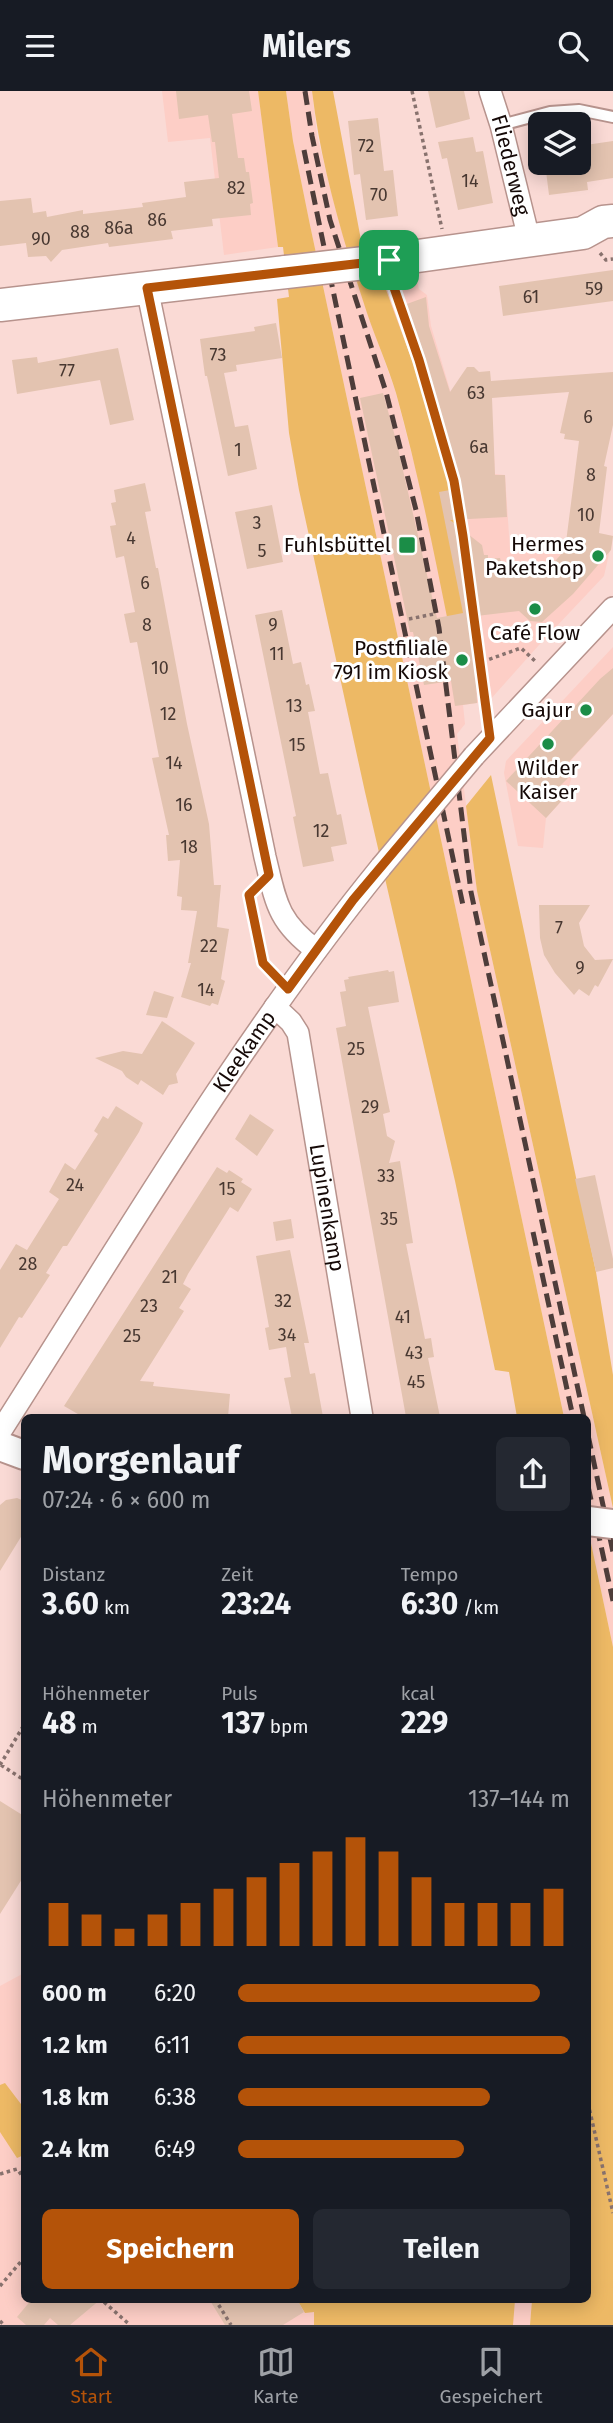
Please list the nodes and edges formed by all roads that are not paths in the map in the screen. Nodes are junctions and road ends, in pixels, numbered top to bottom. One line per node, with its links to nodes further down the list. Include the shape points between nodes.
1 (490, 91): 3 (street, Fliederweg)
2 (613, 117): 3 (lane, via 579,110 550,112)
3 (501, 125): 6 (street, Fliederweg)
4 (613, 221): 5 (main road)
5 (583, 233): 6 (main road); 7 (main road, via 604,243)
6 (529, 239): 8 (main road, bridge)
7 (613, 242)
8 (147, 288): 9 (main road); 11 (street, via 269,875 281,915)
9 (0, 305)
10 (613, 608): 11 (street, Kleekamp, bridge, via 474,755)
11 (316, 950): 12 (street, Kleekamp)
12 (275, 1007): 13 (street, Lupinenkamp, via 298,1033); 14 (street, Kleekamp, via 203,1110)
13 (362, 1414)
14 (0, 1432)
15 (0, 1446): 16 (street)
16 (21, 1454)
17 (591, 1521): 18 (street, bridge)
18 (613, 1524)

